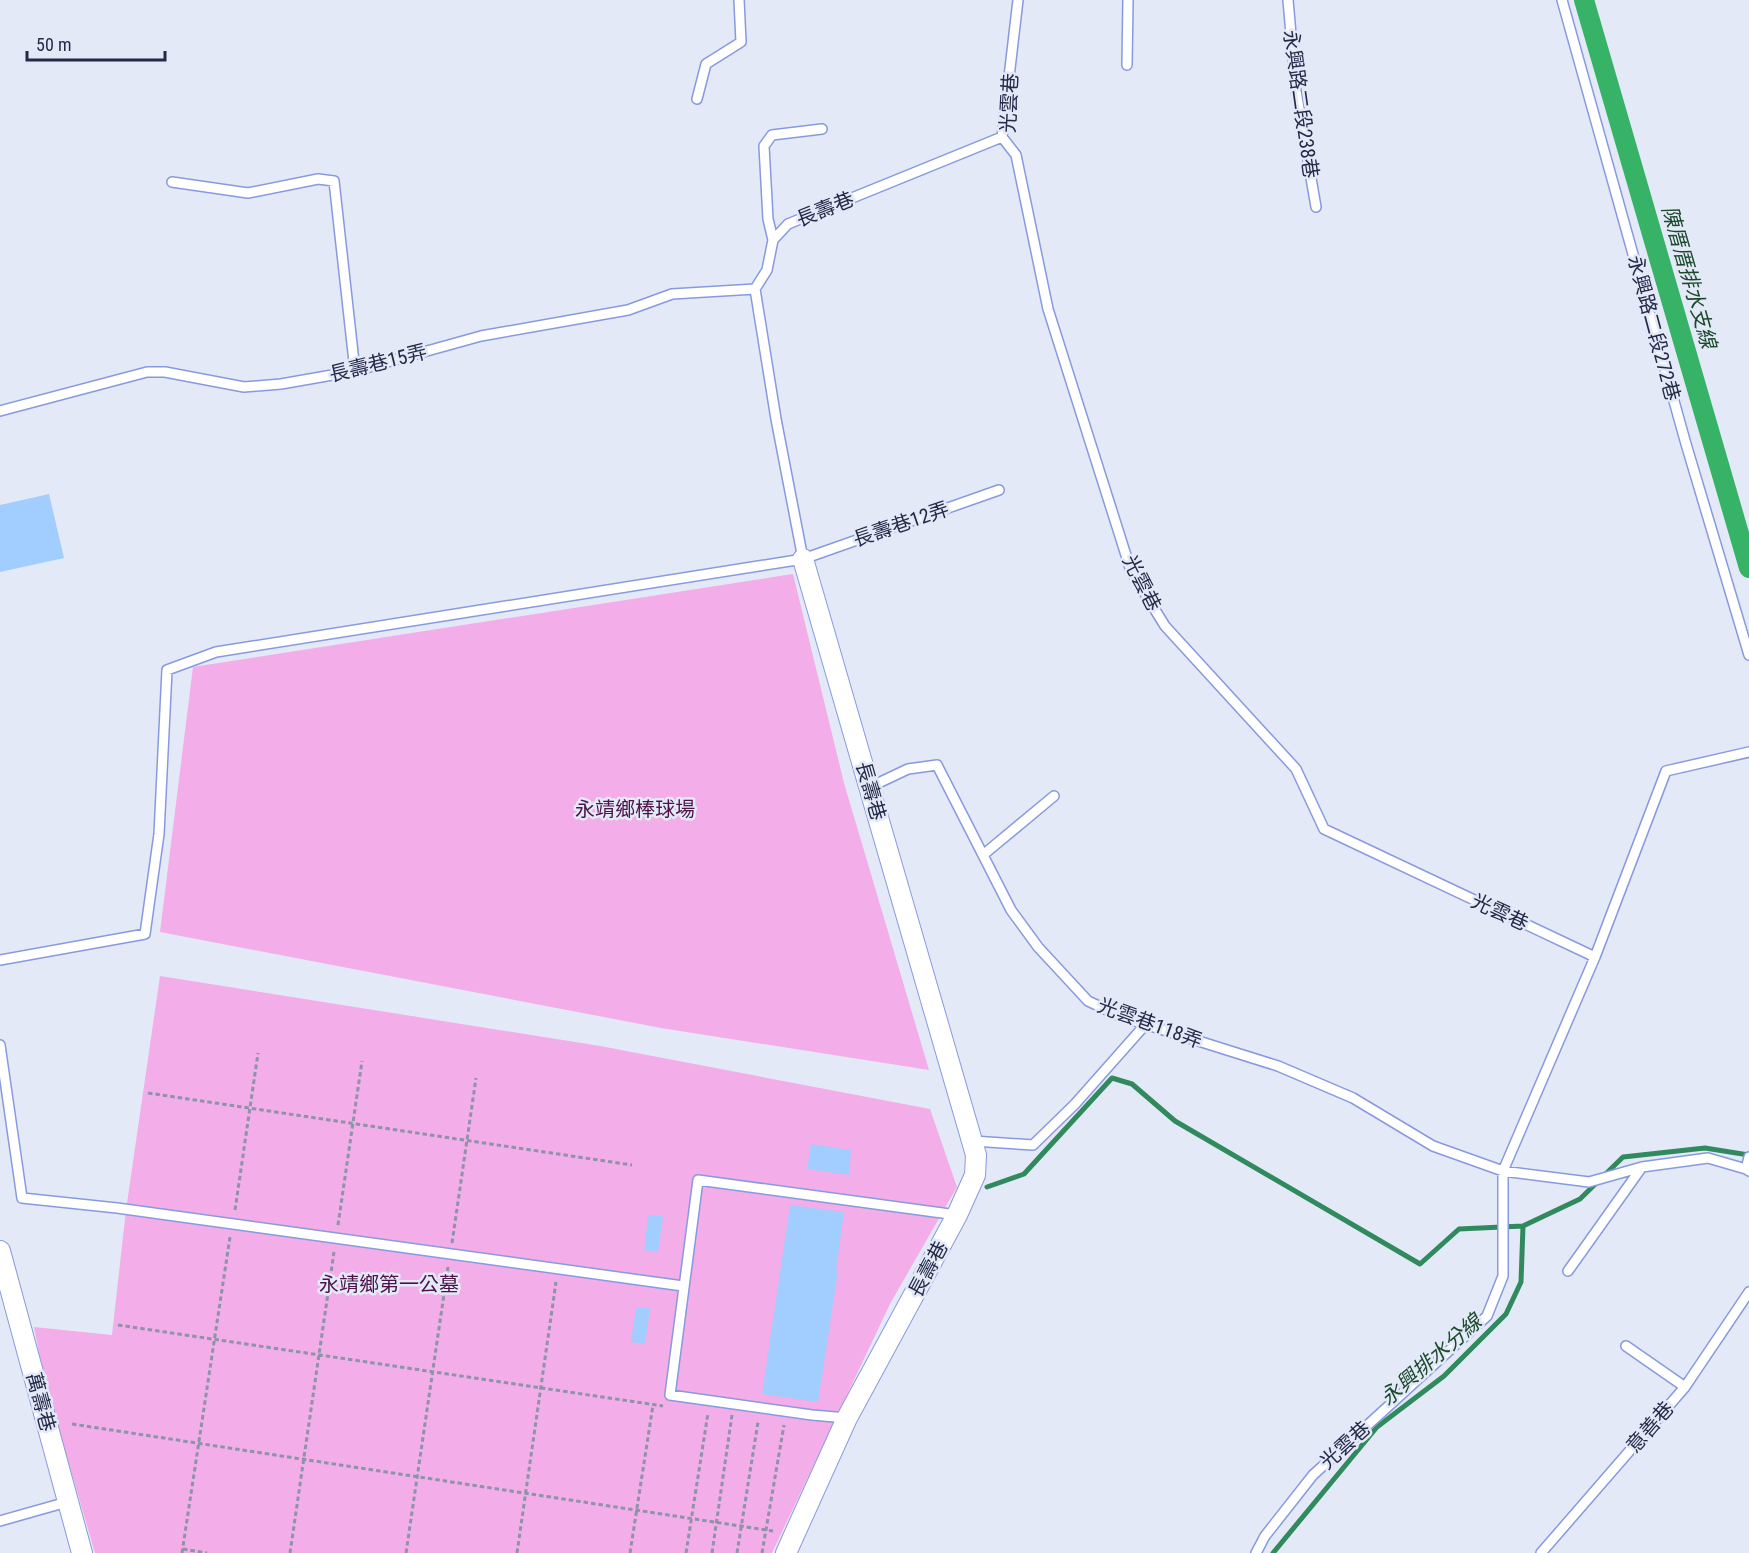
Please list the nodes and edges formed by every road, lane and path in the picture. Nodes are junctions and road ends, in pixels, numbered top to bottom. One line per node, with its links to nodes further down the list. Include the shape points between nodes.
1 (740, 0): 7 (lane, via 741,42 706,64)
2 (1018, 0): 9 (lane, 光雲巷)
3 (1128, 0): 6 (lane)
4 (1288, 0): 11 (lane, 永興路二段238巷, via 1296,91)
5 (1562, 0): 18 (lane, 永興路二段272巷)
6 (1127, 65)
7 (697, 99)
8 (822, 129): 12 (lane, via 772,135 764,146)
9 (1002, 137): 12 (lane, 長壽巷, via 788,224); 23 (lane, 光雲巷, via 1016,155 1047,309 1131,571 1165,626 1296,769 1324,829)
10 (172, 182): 14 (lane, via 248,193 318,180 334,181)
11 (1316, 207)
12 (773, 240): 13 (lane, via 767,270)
13 (755, 289): 14 (lane, 長壽巷15弄, via 672,294 628,310 480,336); 17 (lane, 長壽巷)
14 (355, 371): 15 (lane, 長壽巷15弄, via 244,387 147,372)
15 (0, 411)
16 (999, 490): 17 (lane, 長壽巷12弄)
17 (803, 559): 20 (street, 長壽巷); 24 (lane, 長壽巷12弄, via 216,652 167,670 159,834 146,934)
18 (1749, 655)
19 (1749, 752): 23 (lane, 光雲巷, via 1666,771)
20 (870, 787): 22 (lane, 光雲巷118弄, via 908,769 937,765); 33 (street, 長壽巷)
21 (1054, 796): 22 (lane)
22 (983, 855): 25 (lane, 光雲巷118弄, via 1011,910 1038,947 1088,1001)
23 (1595, 957): 38 (lane, 光雲巷)
24 (0, 960)
25 (1146, 1024): 33 (lane, via 1076,1104 1033,1145); 38 (lane, 光雲巷118弄, via 1278,1066 1353,1098 1433,1146)
26 (0, 1045): 40 (lane, via 22,1198)
27 (258, 1053): 31 (path)
28 (362, 1061): 41 (path)
29 (476, 1078): 32 (path)
30 (148, 1093): 31 (path)
31 (250, 1108): 32 (path); 40 (path)
32 (467, 1140): 35 (path); 43 (path)
33 (972, 1141): 39 (street, 長壽巷, via 975,1175)
34 (1749, 1157): 37 (lane)
35 (632, 1165)
36 (1642, 1167): 37 (lane, via 1708,1158); 38 (lane, via 1589,1182); 45 (lane)
37 (1748, 1170)
38 (1503, 1171): 84 (lane, 光雲巷, via 1503,1276 1487,1316 1313,1475)
39 (957, 1215): 46 (lane, via 698,1180); 59 (street, 長壽巷)
40 (232, 1224): 41 (lane); 61 (path)
41 (336, 1238): 43 (lane); 50 (path)
42 (0, 1251): 65 (street, 萬壽巷)
43 (450, 1254): 44 (lane); 51 (path)
44 (558, 1269): 46 (lane); 64 (path)
45 (1568, 1271)
46 (683, 1286): 53 (lane)
47 (1749, 1292): 52 (lane, 意善巷)
48 (118, 1325): 50 (path)
49 (1626, 1346): 52 (lane)
50 (319, 1355): 51 (path); 62 (path)
51 (433, 1372): 56 (path); 63 (path)
52 (1685, 1387): 85 (lane, 意善巷)
53 (670, 1395): 54 (lane); 56 (path, via 663,1406)
54 (710, 1401): 55 (lane); 66 (path)
55 (733, 1404): 57 (lane); 68 (path)
56 (653, 1405): 78 (path)
57 (760, 1408): 58 (lane); 69 (path)
58 (786, 1412): 59 (lane); 70 (path)
59 (847, 1418): 83 (street, 長壽巷)
60 (72, 1424): 61 (path)
61 (199, 1443): 62 (path); 72 (path)
62 (303, 1459): 63 (path); 75 (path)
63 (417, 1477): 64 (path); 76 (path)
64 (526, 1493): 66 (path); 77 (path)
65 (67, 1502): 67 (lane); 73 (street, 萬壽巷)
66 (691, 1518): 68 (path); 79 (path)
67 (0, 1521)
68 (716, 1522): 69 (path); 80 (path)
69 (741, 1526): 70 (path); 81 (path)
70 (766, 1530): 71 (path); 82 (path)
71 (773, 1531)
72 (183, 1551): 74 (path)
73 (82, 1553)
74 (207, 1553)
75 (290, 1553)
76 (406, 1553)
77 (517, 1553)
78 (630, 1553)
79 (686, 1553)
80 (712, 1553)
81 (737, 1553)
82 (762, 1553)
83 (786, 1553)
84 (1256, 1553)
85 (1541, 1553)

